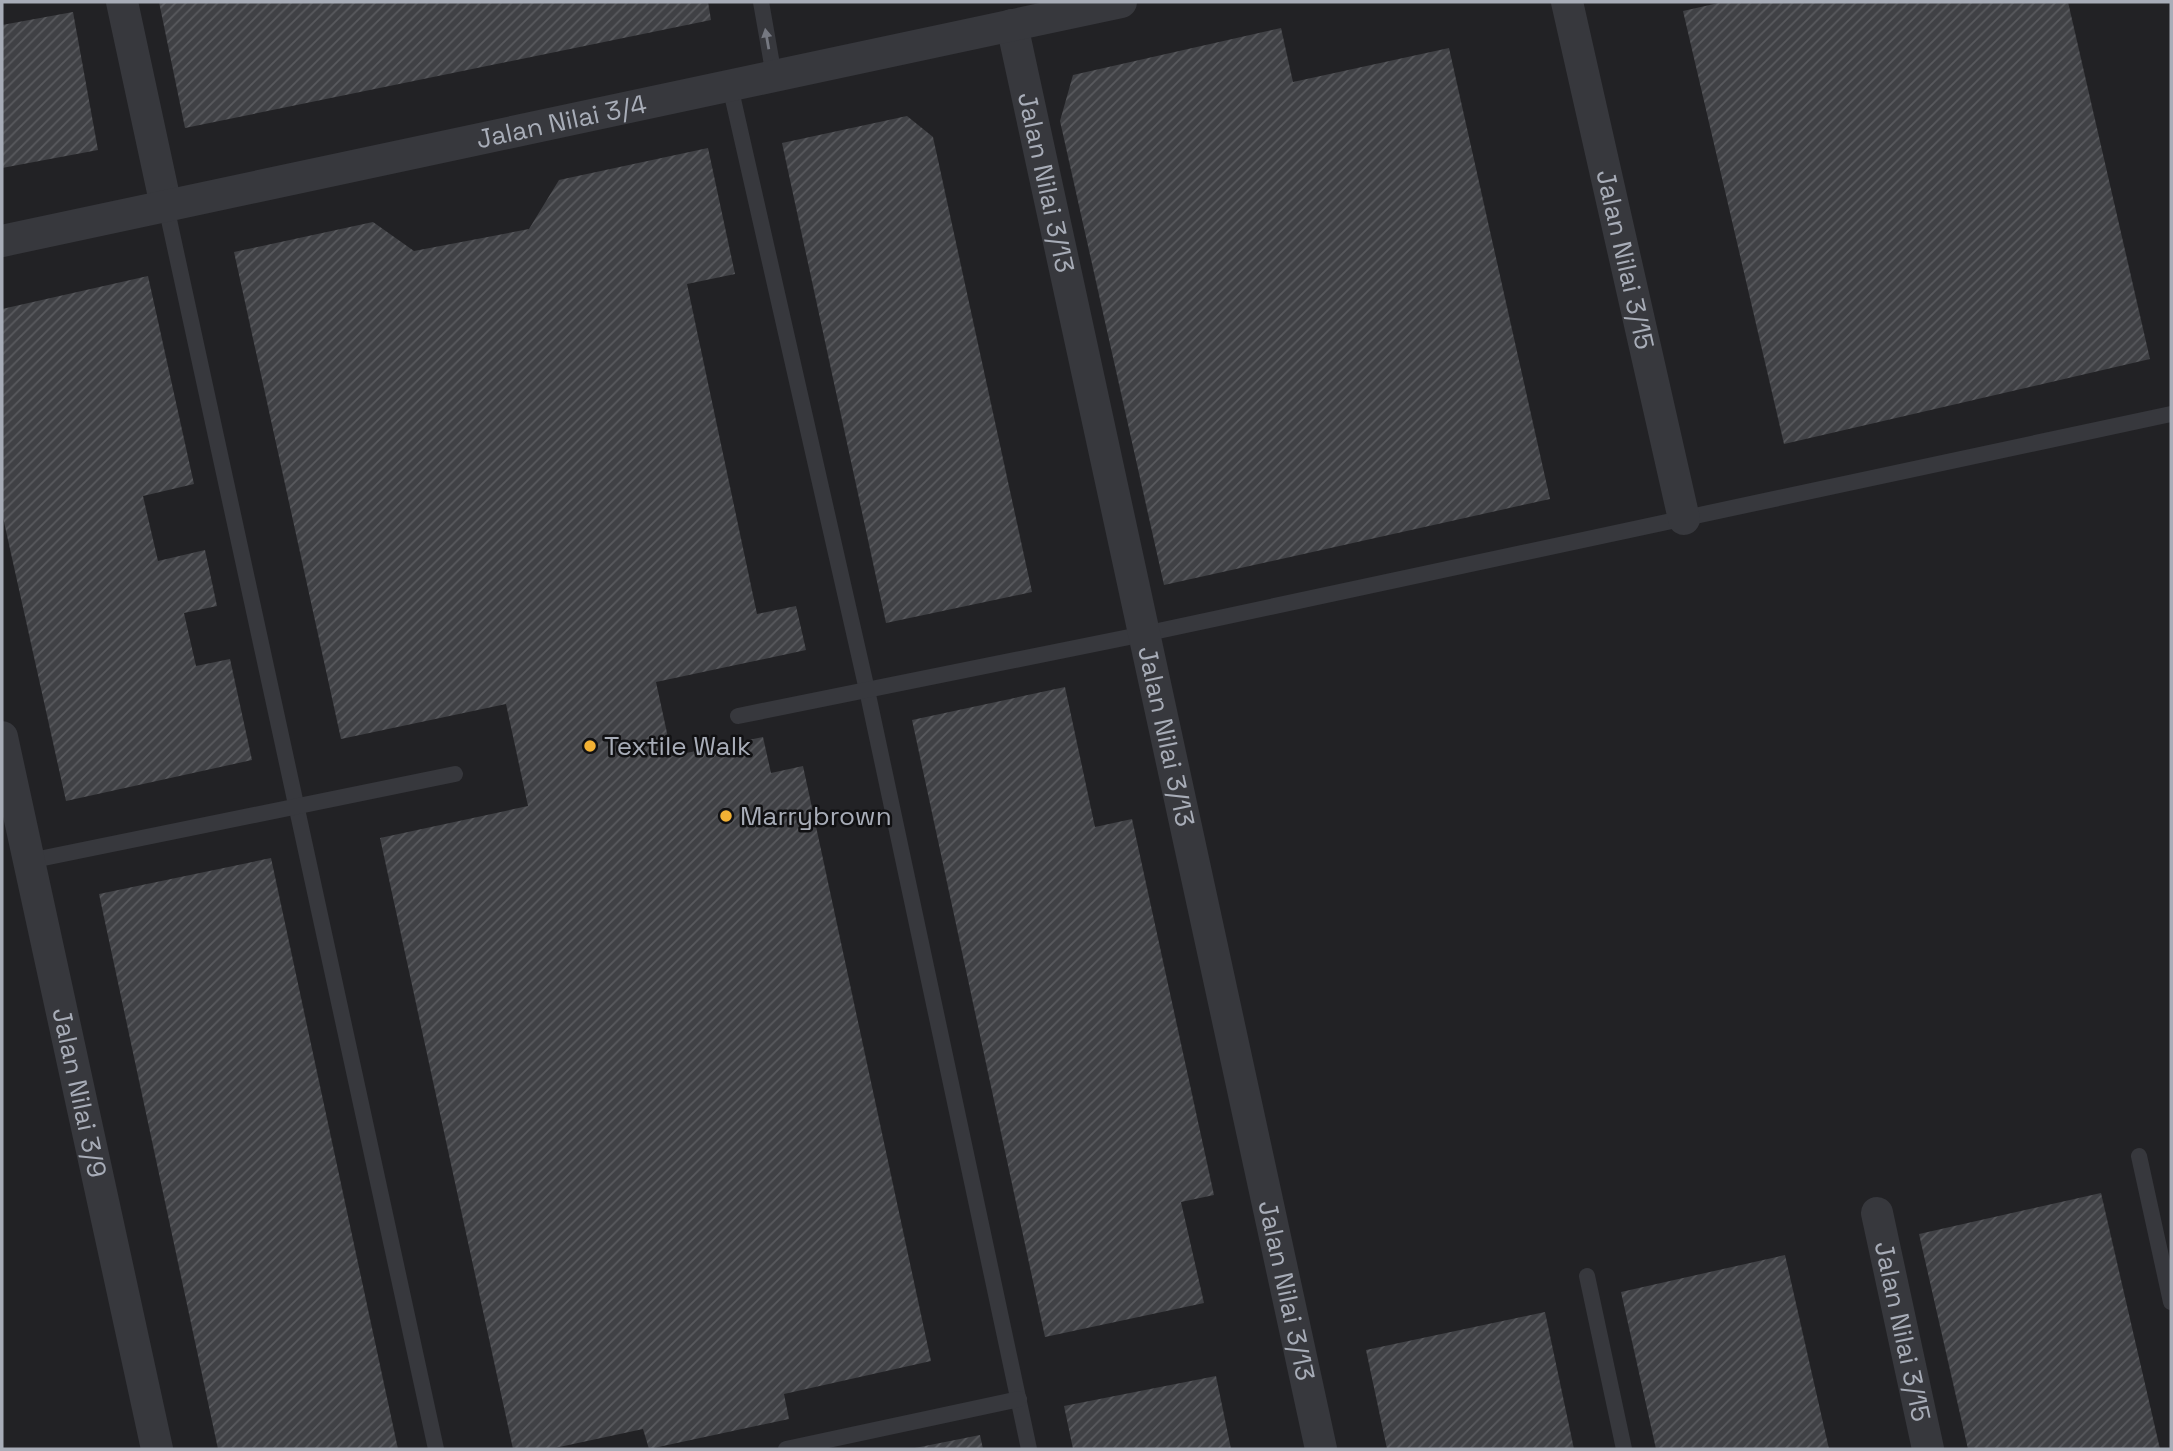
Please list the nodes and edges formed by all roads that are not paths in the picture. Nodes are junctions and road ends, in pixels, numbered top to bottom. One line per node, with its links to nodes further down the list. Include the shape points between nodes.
1 (122, 2): 8 (street)
2 (761, 2): 6 (lane, one-way to 2)
3 (1121, 2): 5 (street, Jalan Nilai 3/4)
4 (1567, 2): 11 (street, Jalan Nilai 3/15)
5 (1012, 25): 6 (street, Jalan Nilai 3/4); 12 (street, Jalan Nilai 3/13)
6 (774, 76): 7 (street, Jalan Nilai 3/4)
7 (730, 86): 8 (street, Jalan Nilai 3/4); 13 (lane)
8 (166, 206): 9 (street, Jalan Nilai 3/4); 17 (lane)
9 (2, 241)
10 (2171, 414): 11 (lane)
11 (1684, 519): 12 (lane)
12 (1144, 634): 13 (lane); 28 (street, Jalan Nilai 3/13)
13 (867, 690): 14 (lane); 23 (lane)
14 (738, 716)
15 (2, 737): 18 (street, Jalan Nilai 3/9)
16 (455, 774): 17 (lane)
17 (297, 806): 18 (lane); 25 (lane)
18 (29, 861): 24 (street, Jalan Nilai 3/9)
19 (2139, 1156): 22 (lane)
20 (1878, 1213): 30 (street, Jalan Nilai 3/15)
21 (1587, 1276): 29 (lane)
22 (2171, 1302)
23 (1018, 1399): 26 (lane); 27 (lane)
24 (157, 1449)
25 (436, 1449)
26 (786, 1449)
27 (1029, 1449)
28 (1321, 1449)
29 (1624, 1449)
30 (1928, 1449)

